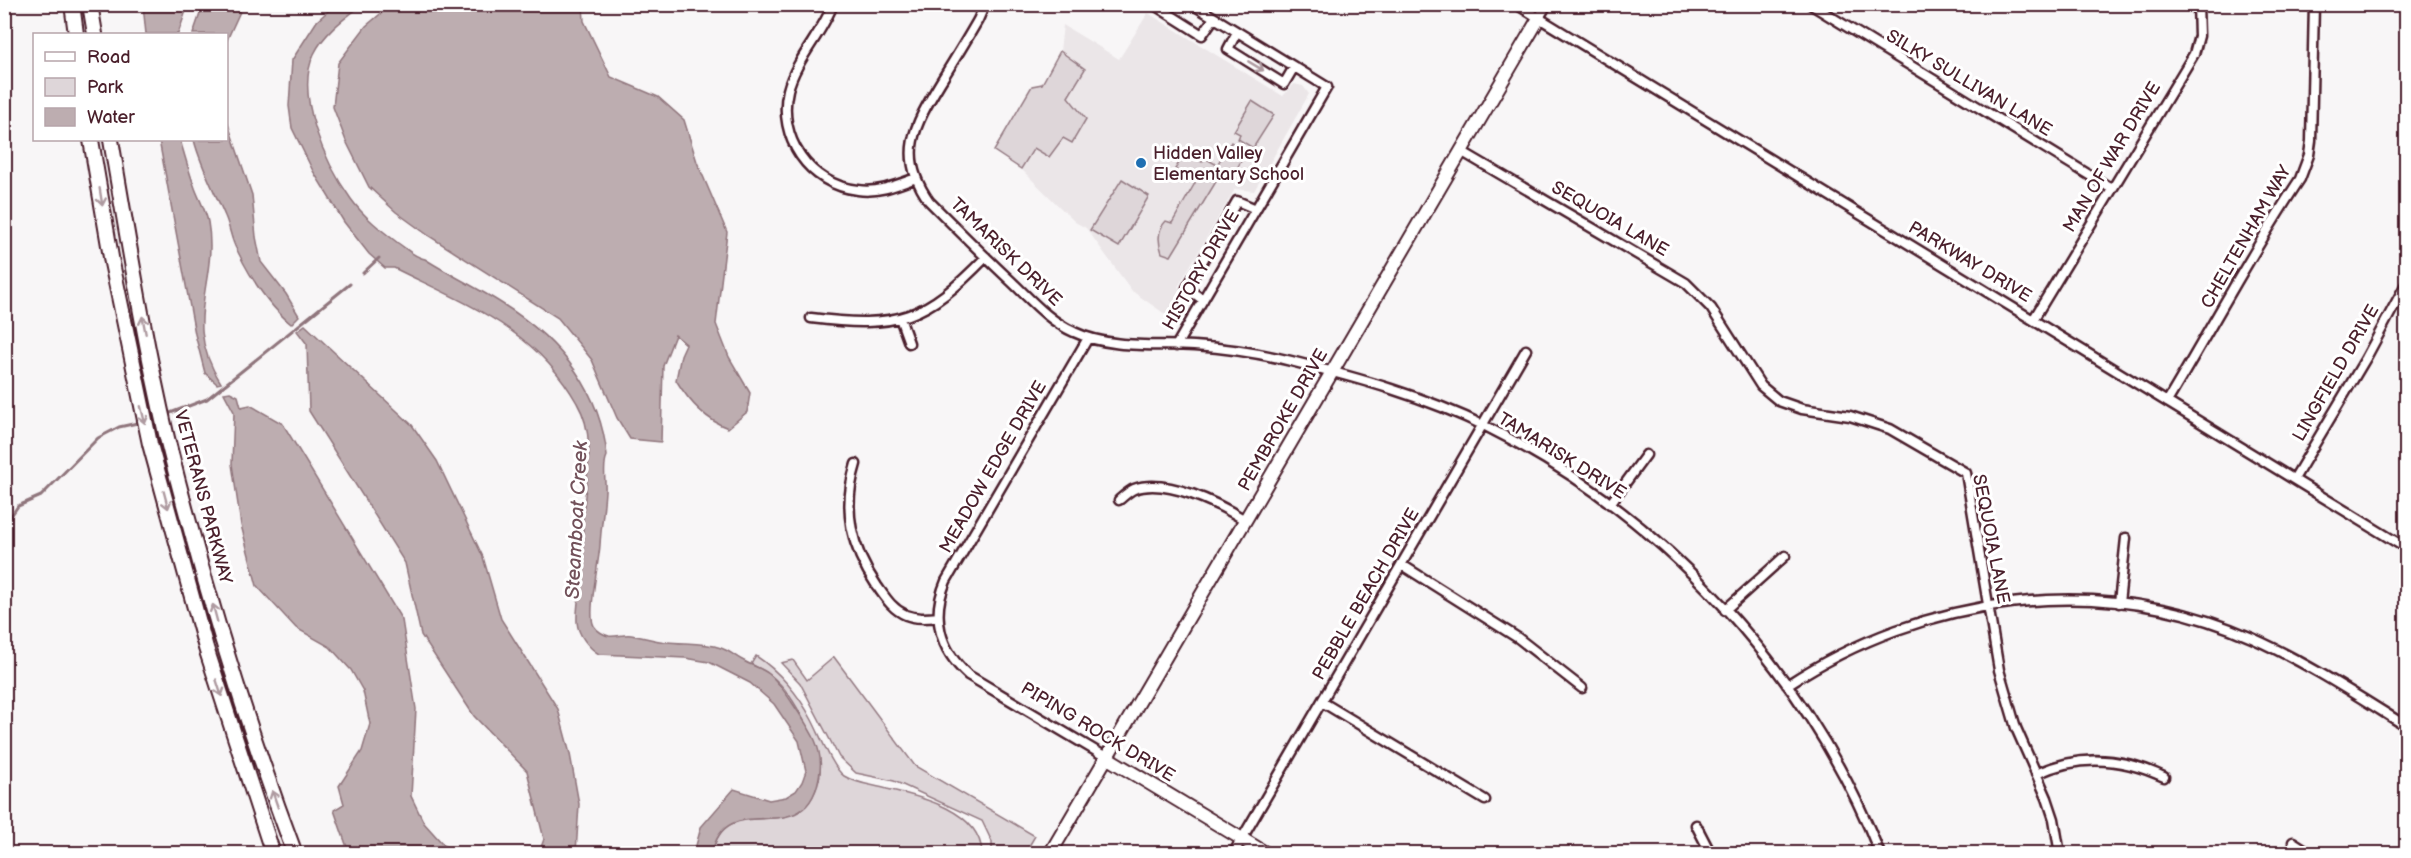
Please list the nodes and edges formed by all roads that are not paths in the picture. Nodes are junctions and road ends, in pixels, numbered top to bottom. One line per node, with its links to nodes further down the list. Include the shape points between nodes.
1 (72, 4): 17 (main road)
2 (90, 4): 18 (main road)
3 (833, 4): 23 (street, via 788,91 786,121 794,147 810,168 846,188 873,191)
4 (985, 4): 23 (street, via 916,125 911,152)
5 (1152, 4): 14 (street, via 1202,35)
6 (1192, 4): 14 (street)
7 (1516, 4): 15 (street, PARKWAY DRIVE)
8 (1547, 4): 15 (street, PEMBROKE DRIVE)
9 (1810, 4): 24 (street, SILKY SULLIVAN LANE)
10 (2132, 4): 11 (street)
11 (2145, 4)
12 (2198, 4): 24 (street, MAN OF WAR DRIVE, via 2199,36 2194,54)
13 (2314, 4): 37 (street, CHELTENHAM WAY, via 2311,141 2306,167)
14 (1214, 18): 16 (street)
15 (1539, 18): 22 (street, PEMBROKE DRIVE); 31 (street, PARKWAY DRIVE)
16 (1238, 32): 19 (street); 19 (street, one-way to 19, via 1228,49 1248,62 1284,84)
17 (76, 33)
18 (95, 33)
19 (1294, 67): 25 (street, HISTORY DRIVE, via 1327,87)
20 (92, 141): 64 (main road, VETERANS PARKWAY, one-way to 64, via 112,263 150,444 206,648)
21 (111, 141): 65 (main road, VETERANS PARKWAY, one-way to 21, via 222,640 168,438)
22 (1461, 151): 36 (street, PEMBROKE DRIVE); 50 (street, SEQUOIA LANE, via 1686,283 1711,308 1761,386 1779,401 1890,429 1966,473)
23 (916, 178): 26 (street, TAMARISK DRIVE, via 929,201)
24 (2112, 189): 31 (street, MAN OF WAR DRIVE)
25 (1256, 209): 28 (street, HISTORY DRIVE); 28 (street, via 1238,201 1187,288)
26 (986, 257): 30 (street, via 937,302); 32 (street, TAMARISK DRIVE, via 1047,316)
27 (2406, 284): 41 (street, LINGFIELD DRIVE, via 2367,358)
28 (1203, 300): 34 (street, HISTORY DRIVE)
29 (811, 318): 30 (street, via 853,323)
30 (900, 318): 33 (street)
31 (2033, 320): 37 (street, PARKWAY DRIVE)
32 (1088, 338): 34 (street, TAMARISK DRIVE); 52 (street, MEADOW EDGE DRIVE, via 946,581)
33 (909, 343)
34 (1176, 346): 36 (street, TAMARISK DRIVE, via 1235,350)
35 (1526, 350): 38 (street, PEBBLE BEACH DRIVE)
36 (1332, 371): 38 (street, TAMARISK DRIVE, via 1401,392); 44 (street, PEMBROKE DRIVE)
37 (2167, 402): 41 (street, PARKWAY DRIVE)
38 (1484, 425): 43 (street, TAMARISK DRIVE); 48 (street, PEBBLE BEACH DRIVE)
39 (1646, 455): 43 (street)
40 (856, 464): 52 (street, via 848,513 860,558 898,611 917,618)
41 (2294, 479): 46 (street, PARKWAY DRIVE)
42 (1119, 500): 44 (street, via 1132,489 1163,488 1202,497)
43 (1610, 504): 51 (street, TAMARISK DRIVE, via 1665,550)
44 (1245, 520): 57 (street, PEMBROKE DRIVE)
45 (2126, 538): 49 (street)
46 (2406, 548)
47 (1785, 556): 51 (street)
48 (1402, 565): 54 (street, via 1518,638); 55 (street, PEBBLE BEACH DRIVE)
49 (2119, 603): 50 (street, via 2059,599); 56 (street, via 2187,615 2250,637 2314,670)
50 (1988, 605): 53 (street, via 1887,632 1835,656); 58 (street, SEQUOIA LANE, via 2006,699)
51 (1725, 610): 53 (street, TAMARISK DRIVE)
52 (938, 617): 57 (street, PIPING ROCK DRIVE, via 949,656 968,675)
53 (1787, 685): 70 (street, TAMARISK DRIVE, via 1836,763)
54 (1582, 688)
55 (1322, 702): 60 (street); 62 (street, PEBBLE BEACH DRIVE)
56 (2406, 726)
57 (1106, 757): 62 (street, PIPING ROCK DRIVE); 66 (street, PEMBROKE DRIVE)
58 (2036, 774): 59 (street, via 2060,765 2097,760 2130,764); 71 (street, SEQUOIA LANE, via 2054,819)
59 (2164, 777)
60 (1485, 800)
61 (1696, 825): 69 (street)
62 (1242, 838): 67 (street, PEBBLE BEACH DRIVE); 68 (street, PIPING ROCK DRIVE)
63 (2294, 842): 72 (street)
64 (273, 854)
65 (295, 854)
66 (1050, 854)
67 (1233, 854)
68 (1267, 854)
69 (1711, 854)
70 (1880, 854)
71 (2060, 854)
72 (2312, 854)

